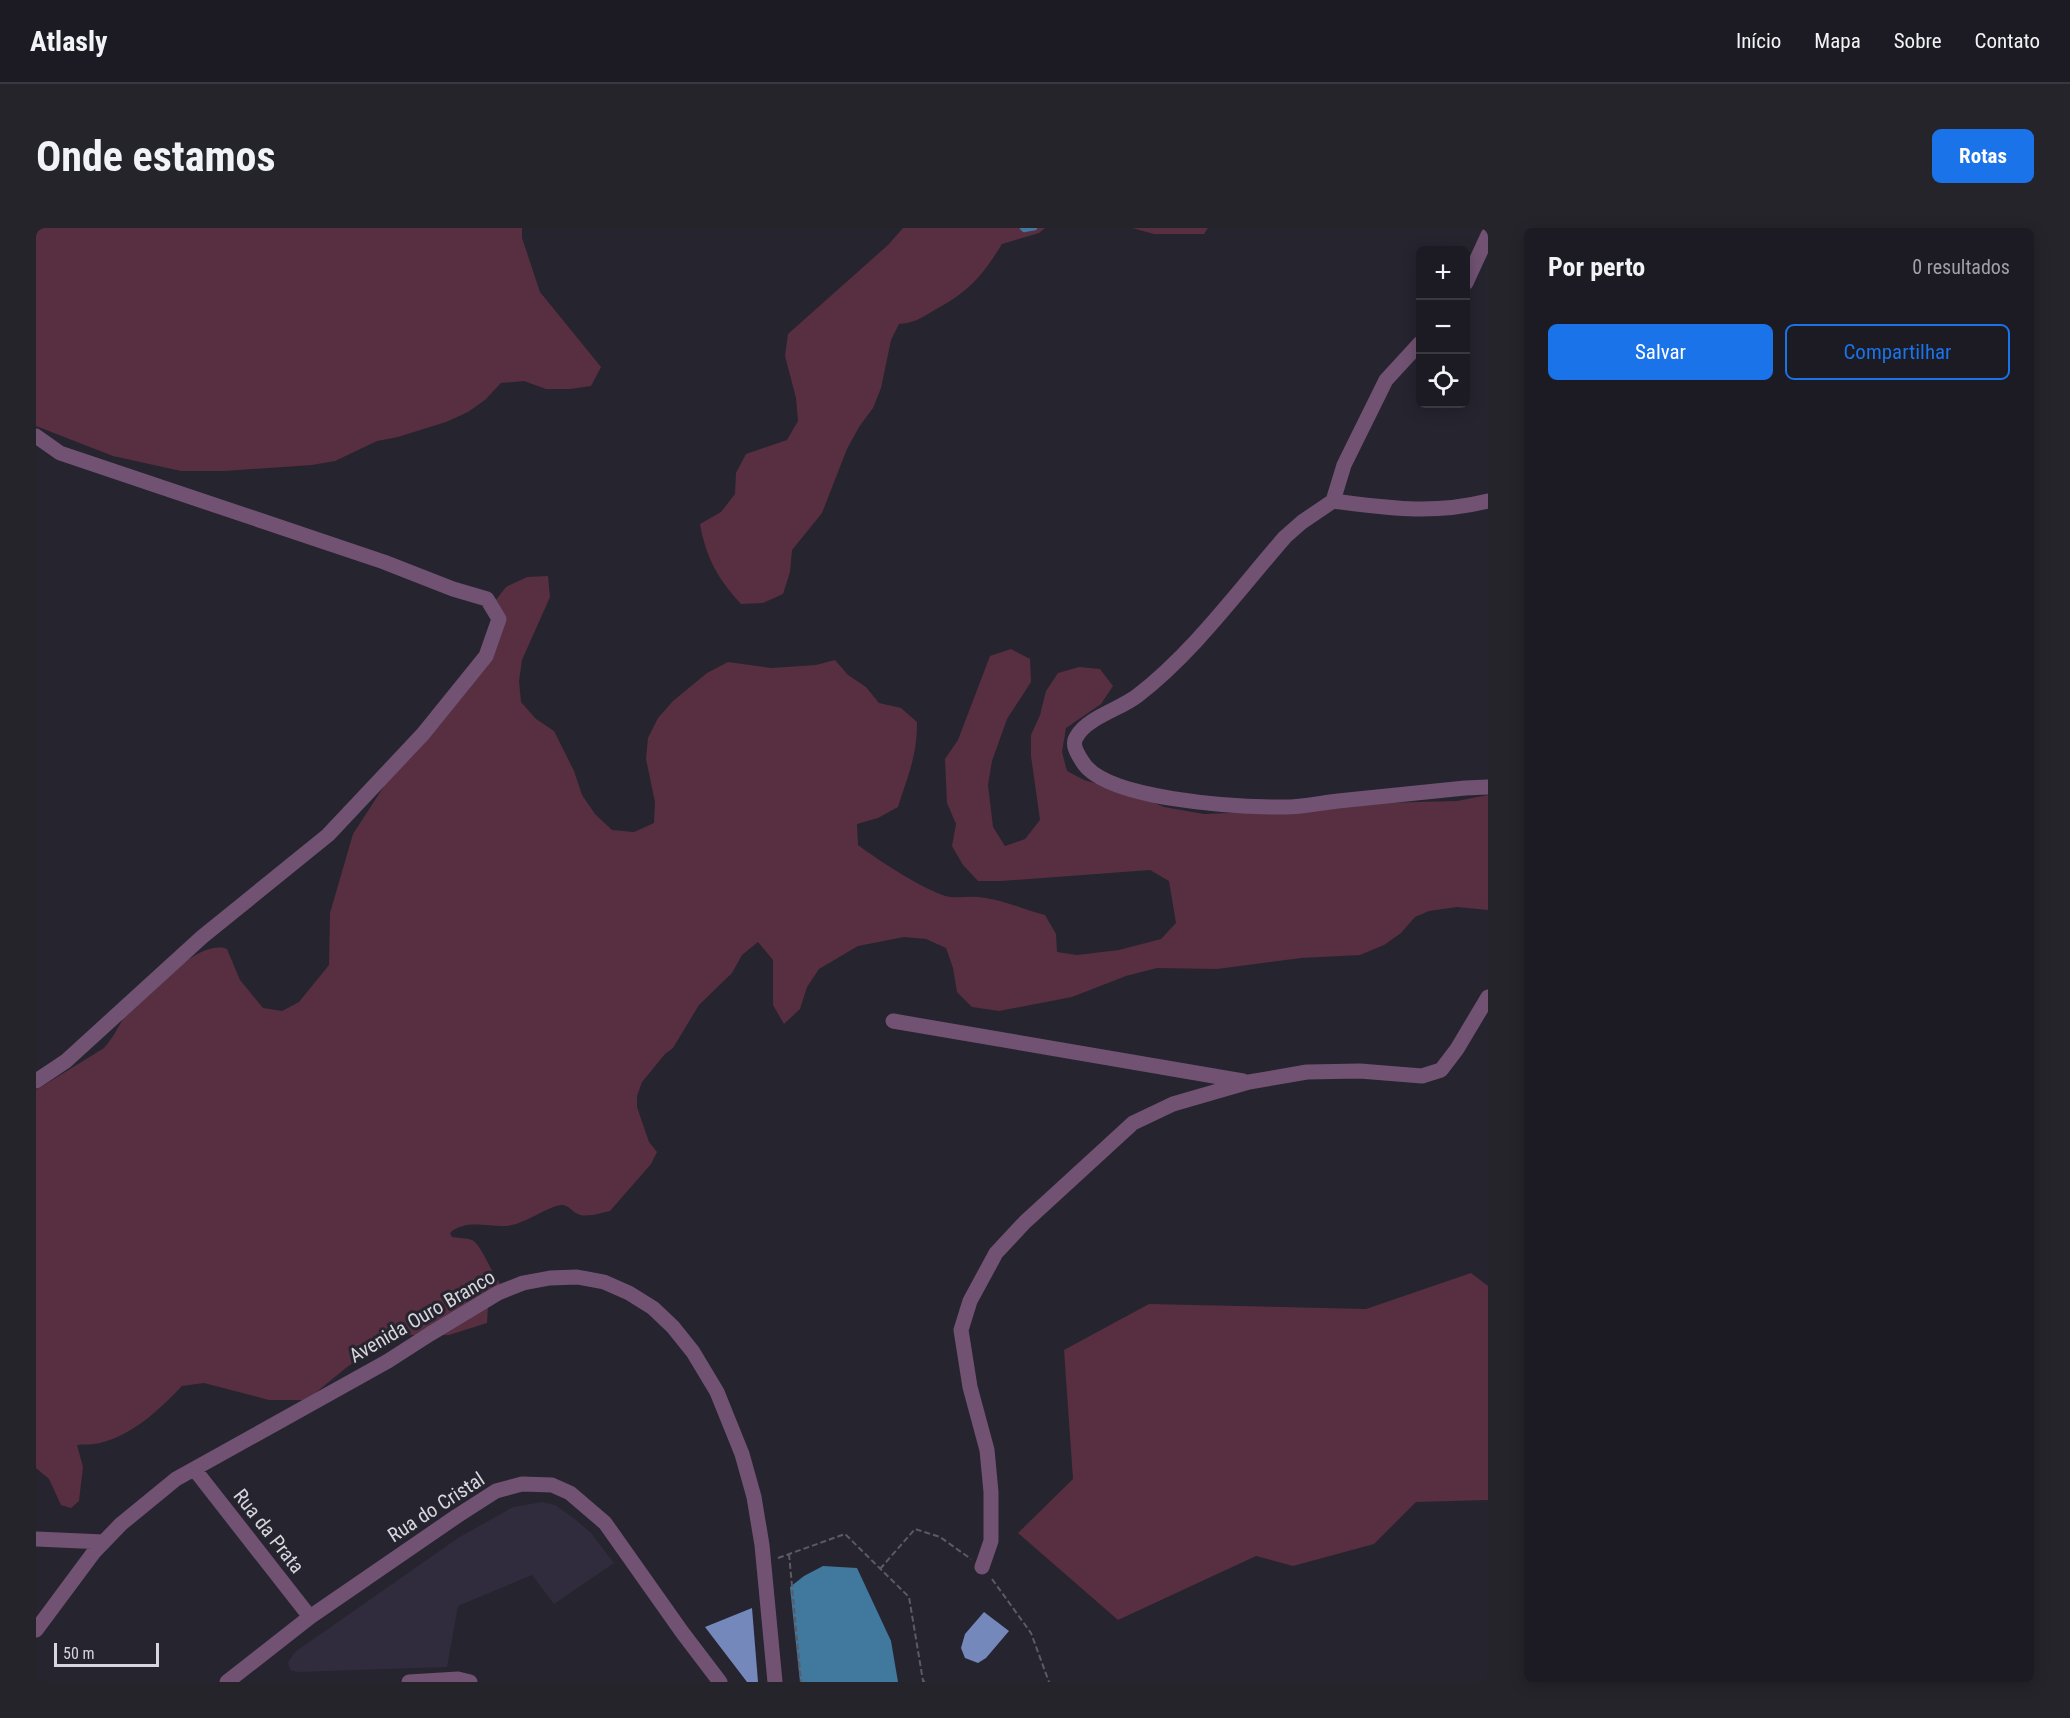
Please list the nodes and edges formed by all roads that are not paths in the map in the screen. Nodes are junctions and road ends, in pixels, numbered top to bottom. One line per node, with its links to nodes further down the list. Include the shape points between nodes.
1 (1488, 235): 2 (street)
2 (1470, 274)
3 (1416, 347): 5 (street, via 1386,380 1344,465)
4 (36, 436): 10 (street, via 60,453 487,599 499,619 486,656 423,734 328,835 202,937 66,1061)
5 (1333, 501): 6 (street, via 1404,510 1441,510); 7 (street, via 1285,537 1174,665 1131,700 1077,735 1074,742 1084,765 1126,788 1154,796 1281,807)
6 (1488, 501)
7 (1488, 787)
8 (1488, 997): 11 (street, via 1441,1070 1422,1076 1307,1072)
9 (893, 1020): 11 (street)
10 (36, 1081)
11 (1249, 1082): 15 (street, via 1173,1104 1133,1123 996,1252 970,1301 961,1330 970,1387 987,1450 991,1492 991,1541)
12 (195, 1470): 14 (street, Avenida Ouro Branco, via 176,1479); 16 (street, Rua da Prata); 22 (street, Avenida Ouro Branco, via 388,1362 498,1293 550,1278 604,1282 653,1308 673,1327 706,1372 727,1414 754,1497)
13 (36, 1539): 14 (street)
14 (104, 1542): 17 (street, Avenida Ouro Branco)
15 (982, 1567)
16 (310, 1617): 18 (street, Rua do Cristal); 21 (street, Rua do Cristal, via 496,1491 522,1484 552,1485 570,1493 605,1523)
17 (36, 1630)
18 (227, 1682)
19 (409, 1682): 20 (street)
20 (470, 1682)
21 (720, 1682)
22 (775, 1682)

